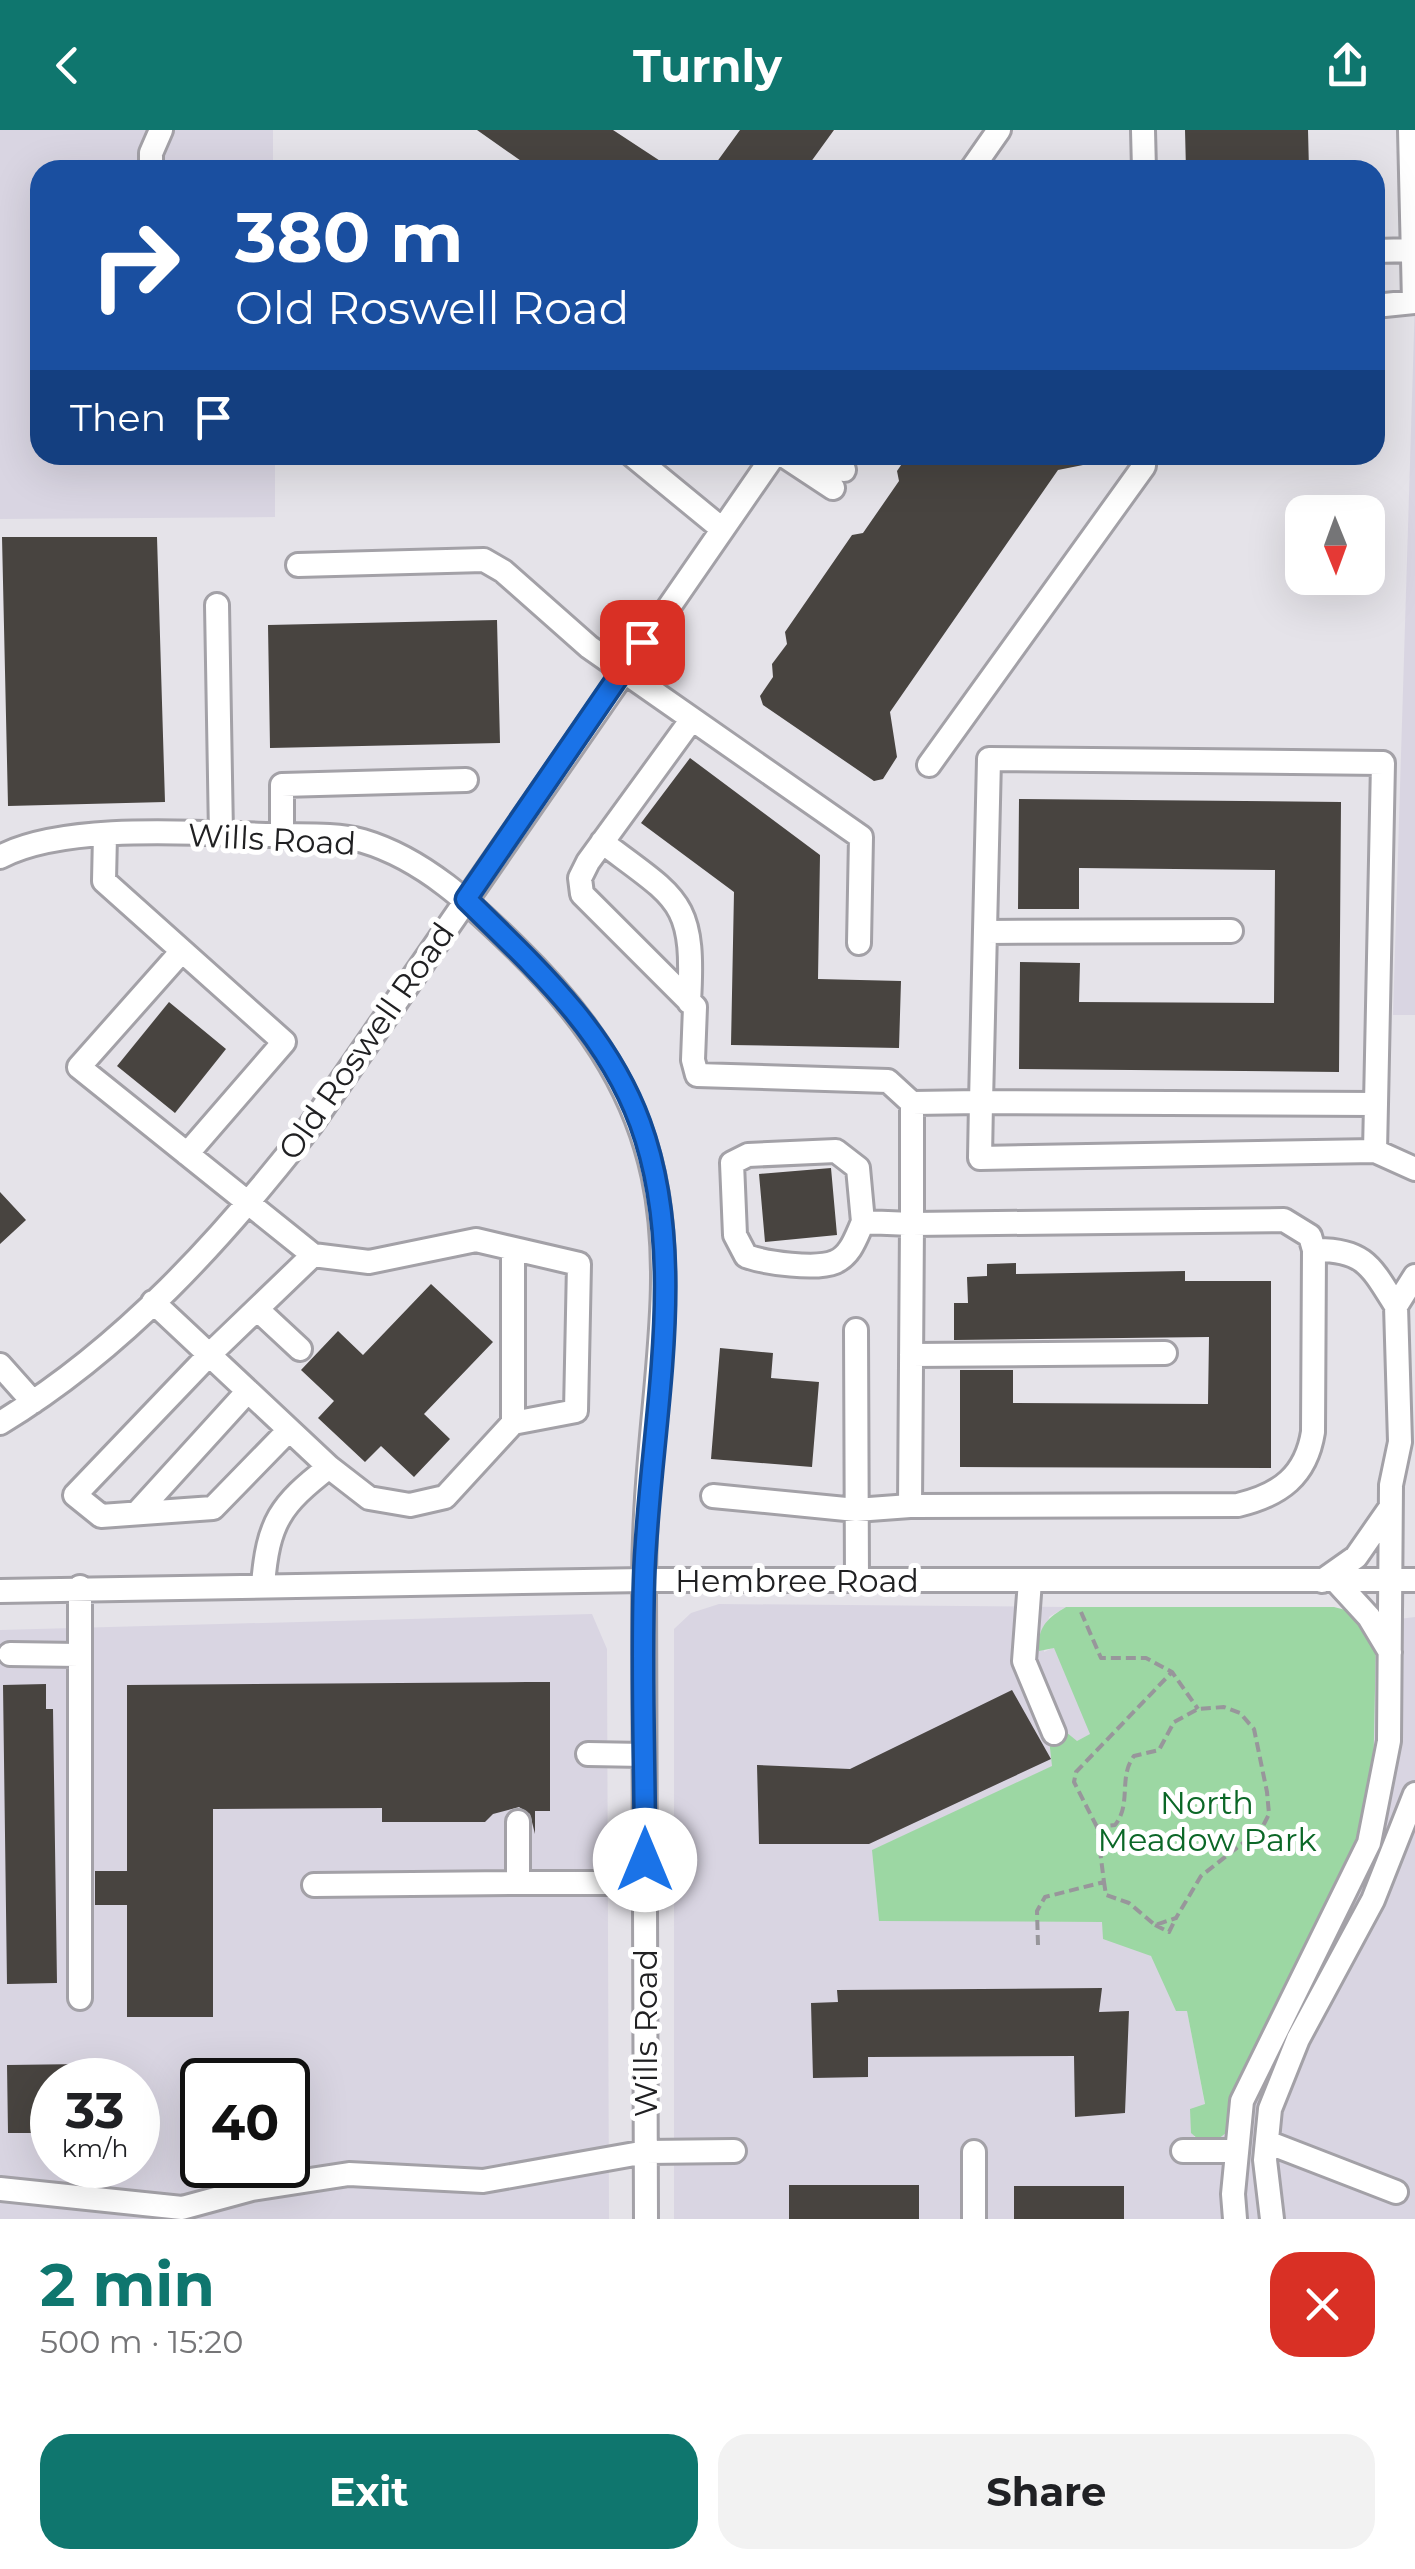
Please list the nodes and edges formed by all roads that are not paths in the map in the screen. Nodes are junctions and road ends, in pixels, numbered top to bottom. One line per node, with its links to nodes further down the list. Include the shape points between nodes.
1 (161, 130): 5 (street)
2 (1143, 130): 8 (street)
3 (1410, 130): 9 (street)
4 (993, 137): 6 (street); 7 (street)
5 (151, 160)
6 (966, 160)
7 (978, 160)
8 (1144, 160)
9 (1413, 250): 10 (street); 11 (street, via 1414,302)
10 (1385, 251)
11 (1385, 305)
12 (644, 465): 17 (street)
13 (767, 465): 17 (street, Old Roswell Road)
14 (806, 465): 15 (street, via 838,479)
15 (829, 465)
16 (1144, 465): 22 (street)
17 (722, 529): 20 (street, Old Roswell Road)
18 (298, 564): 20 (street, via 484,560)
19 (217, 606): 24 (street)
20 (622, 670): 21 (street); 29 (street, Old Roswell Road)
21 (692, 719): 27 (street); 32 (street, via 861,837)
22 (929, 764)
23 (466, 780): 25 (street, via 282,784)
24 (221, 834): 25 (street, Wills Road); 26 (street, Wills Road)
25 (282, 835): 29 (street, Wills Road, via 364,841)
26 (104, 836): 28 (street, Wills Road, via 24,844); 33 (street, via 104,881)
27 (602, 842): 34 (street, via 674,897 685,913); 34 (street, via 580,878 582,894)
28 (0, 856)
29 (466, 899): 41 (street, Old Roswell Road); 70 (street, Wills Road, via 592,1031 627,1092 652,1163 666,1274)
30 (985, 932): 31 (street); 35 (street); 37 (street, via 989,759 1383,763)
31 (1231, 932)
32 (859, 943)
33 (182, 951): 39 (street, via 284,1042); 39 (street, via 79,1067)
34 (689, 1002): 36 (street, via 697,1075 888,1081)
35 (980, 1102): 36 (street); 37 (street); 38 (street, via 980,1158)
36 (912, 1103): 43 (street)
37 (1376, 1104): 38 (street)
38 (1375, 1151): 40 (street)
39 (188, 1154): 41 (street)
40 (1415, 1169)
41 (250, 1204): 46 (street); 48 (street, Old Roswell Road)
42 (862, 1222): 42 (street, via 858,1168 836,1151 748,1155 732,1164 735,1235 746,1256 768,1264 834,1263 851,1249); 43 (street)
43 (912, 1224): 45 (street, via 1284,1220 1310,1236); 55 (street)
44 (512, 1250): 46 (street, via 476,1240 369,1262); 60 (street); 60 (street, via 580,1264 576,1411)
45 (1314, 1250): 49 (street, via 1345,1250 1370,1265); 66 (street, via 1313,1432 1308,1459 1278,1491 1238,1505)
46 (313, 1255): 50 (street)
47 (1415, 1276): 49 (street)
48 (153, 1302): 54 (street); 58 (street, Old Roswell Road)
49 (1396, 1306): 62 (street)
50 (257, 1309): 52 (street); 54 (street)
51 (856, 1330): 68 (street)
52 (300, 1349)
53 (1165, 1353): 55 (street)
54 (209, 1355): 57 (street); 69 (street, via 76,1495 101,1516)
55 (911, 1355): 66 (street)
56 (0, 1365): 58 (street)
57 (248, 1391): 61 (street); 69 (street)
58 (32, 1402): 59 (street, Old Roswell Road)
59 (0, 1423)
60 (513, 1423): 63 (street, via 445,1497 410,1505 368,1498)
61 (289, 1430): 63 (street); 69 (street, via 213,1508)
62 (1400, 1442): 64 (street); 67 (street)
63 (329, 1467): 76 (street, via 288,1499 266,1546)
64 (1415, 1471)
65 (712, 1496): 68 (street)
66 (910, 1506): 68 (street)
67 (1390, 1508): 71 (street); 75 (street, via 1356,1557)
68 (856, 1510): 73 (street)
69 (137, 1513)
70 (644, 1580): 73 (street, Hembree Road); 76 (street, Hembree Road); 84 (street, Wills Road)
71 (1391, 1580): 72 (street, Hembree Road); 75 (street, Hembree Road); 79 (street)
72 (1415, 1580)
73 (857, 1581): 74 (street, Hembree Road)
74 (1030, 1581): 75 (street, Hembree Road); 82 (street, via 1024,1661)
75 (1329, 1581): 79 (street, via 1369,1616)
76 (263, 1585): 77 (street, Hembree Road)
77 (80, 1587): 78 (street, Hembree Road); 81 (street)
78 (0, 1590)
79 (1390, 1652): 94 (street, via 1389,1741 1369,1843 1242,2101)
80 (10, 1654): 81 (street)
81 (78, 1655): 90 (street)
82 (1054, 1733)
83 (588, 1754): 84 (street)
84 (644, 1755): 88 (street, Wills Road)
85 (1415, 1794): 91 (street, via 1374,1900 1298,2039 1270,2109)
86 (518, 1822): 87 (street)
87 (518, 1883): 88 (street); 89 (street)
88 (645, 1883): 95 (street, Wills Road)
89 (314, 1886)
90 (80, 1998)
91 (1267, 2142): 98 (street); 102 (street)
92 (734, 2151): 95 (street)
93 (1183, 2151): 94 (street)
94 (1237, 2151): 101 (street)
95 (646, 2152): 97 (street, via 483,2182 349,2174 182,2208); 99 (street, Wills Road)
96 (974, 2152): 100 (street)
97 (0, 2189)
98 (1396, 2192)
99 (646, 2219)
100 (974, 2219)
101 (1235, 2219)
102 (1272, 2219)

